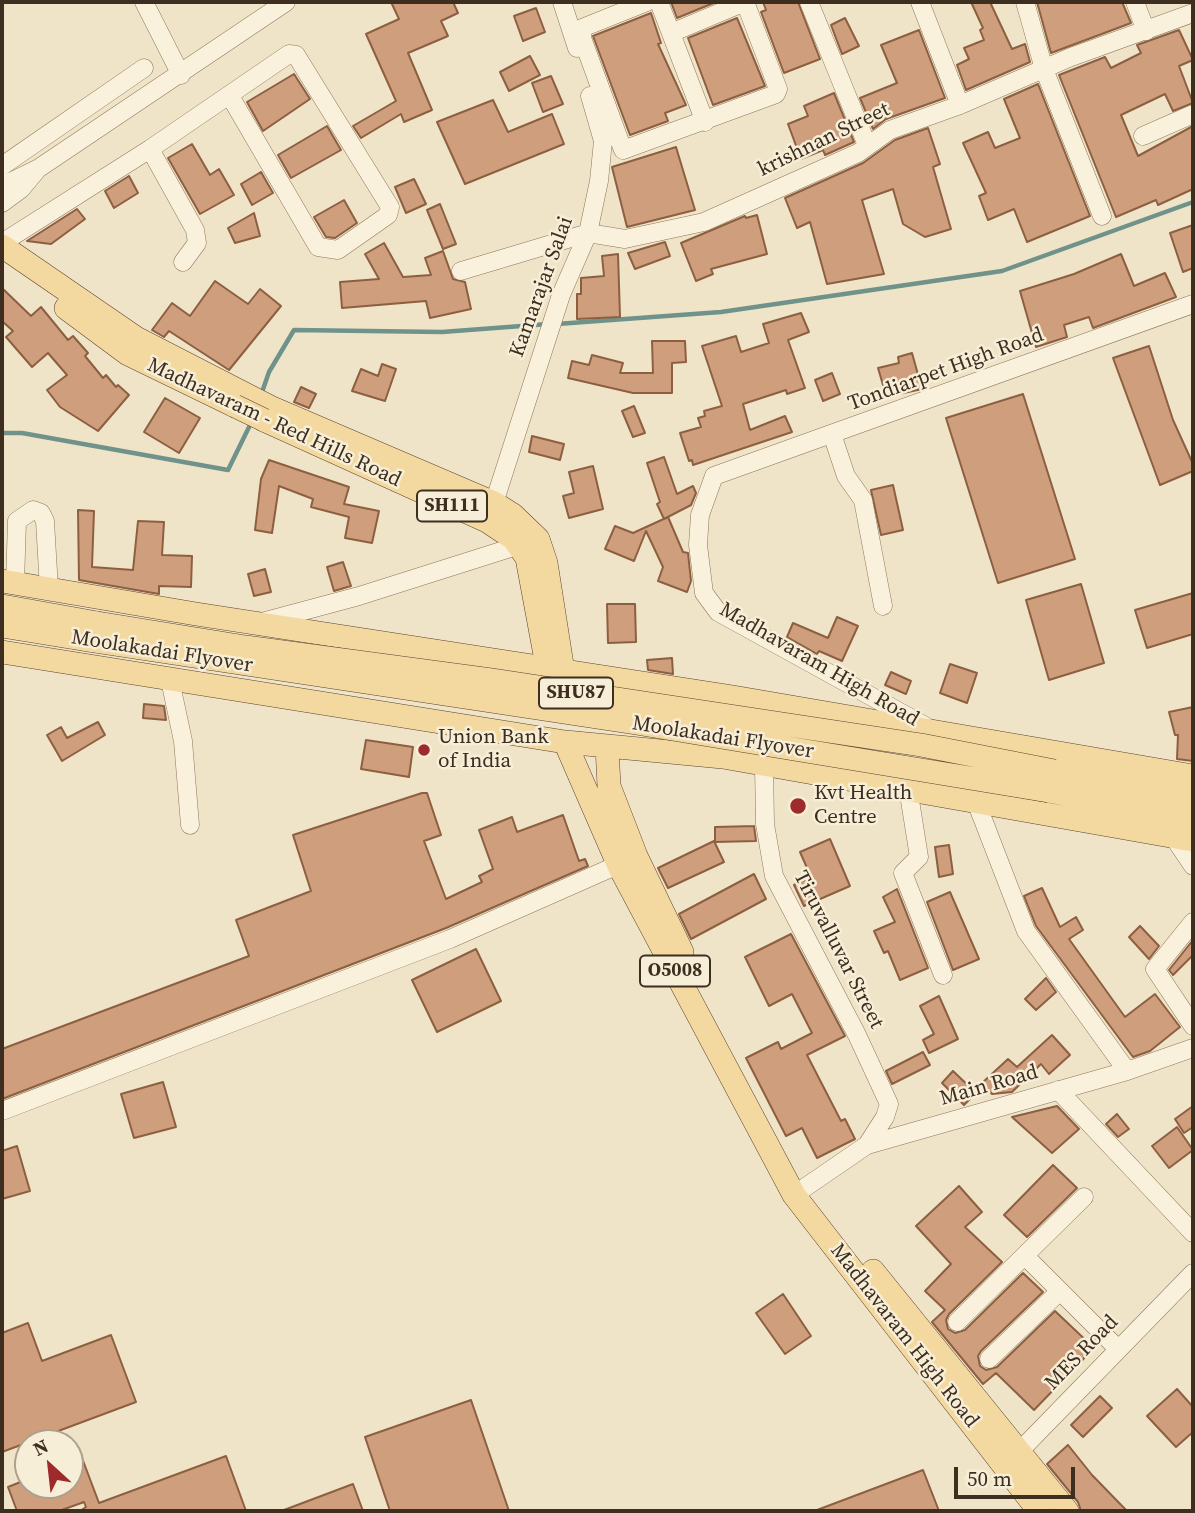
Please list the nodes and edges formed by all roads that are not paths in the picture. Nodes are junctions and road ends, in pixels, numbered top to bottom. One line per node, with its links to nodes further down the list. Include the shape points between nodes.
1 (144, 2): 15 (street)
2 (286, 2): 15 (street)
3 (562, 2): 28 (street, Kamarajar Salai, via 603,141)
4 (646, 2): 19 (street, via 582,28 619,145 628,150)
5 (659, 2): 12 (street)
6 (809, 2): 21 (street)
7 (920, 2): 17 (street)
8 (1025, 2): 14 (street)
9 (1135, 2): 11 (street)
10 (1193, 13): 11 (street, krishnan Street)
11 (1146, 31): 14 (street, krishnan Street)
12 (671, 33): 19 (street); 19 (street, via 745,2 778,89 776,94)
13 (144, 68): 23 (street)
14 (1044, 69): 17 (street, krishnan Street); 27 (street)
15 (181, 75): 24 (street)
16 (230, 96): 16 (street, via 318,247 338,250 388,215 390,208 296,55 289,54); 22 (street)
17 (960, 105): 21 (street, krishnan Street, via 890,130)
18 (1193, 114): 20 (street)
19 (705, 122)
20 (1143, 136)
21 (867, 145): 28 (street, krishnan Street, via 704,222 625,239)
22 (150, 149): 29 (street); 31 (street, via 195,230 197,243)
23 (2, 166)
24 (39, 168): 25 (street); 26 (street)
25 (2, 186)
26 (2, 203)
27 (1102, 216)
28 (589, 233): 32 (street); 38 (street, Kamarajar Salai, via 561,295)
29 (2, 244): 34 (main road, Madhavaram - Red Hills Road / SH111, via 136,338)
30 (2, 260): 34 (main road, Madhavaram - Red Hills Road / SH111, via 128,354)
31 (183, 262)
32 (461, 271)
33 (1193, 304): 36 (street, Tondiarpet High Road)
34 (239, 400): 35 (main road, Madhavaram - Red Hills Road / SH111, bridge)
35 (267, 414): 38 (main road, Madhavaram - Red Hills Road / SH111); 39 (main road, Madhavaram - Red Hills Road / SH111, via 487,522)
36 (832, 434): 37 (street, Tondiarpet High Road); 43 (street, via 846,476 863,500)
37 (714, 476): 53 (street, Madhavaram High Road, via 700,515 698,545 704,593 718,612)
38 (494, 503): 49 (main road, Madhavaram - Red Hills Road / SH111, via 538,539 546,563)
39 (520, 545): 44 (street); 49 (main road)
40 (8, 582): 41 (main road); 41 (street, via 17,521 33,510 45,521)
41 (49, 589): 44 (main road)
42 (2, 606): 46 (main road, Moolakadai Flyover / SHU87)
43 (883, 606)
44 (255, 624): 48 (main road)
45 (2, 626): 46 (main road, Moolakadai Flyover / SHU87)
46 (95, 632): 59 (main road, Moolakadai Flyover / SHU87, bridge, via 504,682 921,745)
47 (2, 652): 50 (main road)
48 (463, 654): 49 (main road); 52 (main road)
49 (555, 671): 51 (main road)
50 (170, 680): 52 (main road); 64 (street, via 183,741)
51 (733, 697): 53 (main road); 56 (main road)
52 (454, 724): 54 (main road)
53 (932, 730): 58 (main road)
54 (565, 742): 55 (main road); 66 (main road, O5008)
55 (607, 747): 56 (main road); 66 (main road, O5008, via 609,786)
56 (723, 757): 57 (main road)
57 (764, 764): 60 (main road); 75 (street, Tiruvalluvar Street, via 765,824 774,876 889,1104)
58 (1193, 776)
59 (1051, 781): 61 (main road, Moolakadai Flyover / SHU87); 63 (main road, Moolakadai Flyover / SHU87)
60 (908, 788): 62 (main road); 69 (street, via 919,857 903,873)
61 (1193, 798)
62 (975, 799): 65 (main road); 72 (street, via 1026,931)
63 (1193, 819)
64 (190, 825)
65 (1182, 838): 67 (street)
66 (628, 861): 74 (street, via 450,939); 76 (main road, O5008)
67 (1193, 866)
68 (1193, 922): 70 (street, via 1155,969)
69 (943, 975)
70 (1193, 1026)
71 (1193, 1048): 72 (street, Main Road)
72 (1127, 1071): 73 (street, Main Road)
73 (1058, 1090): 75 (street, Main Road); 78 (street)
74 (2, 1111)
75 (867, 1145): 76 (street, Main Road)
76 (800, 1190): 85 (main road, Madhavaram High Road)
77 (1084, 1198): 79 (street)
78 (1193, 1233)
79 (1025, 1256): 81 (street); 82 (street)
80 (1191, 1279): 83 (street, MES Road)
81 (1059, 1293): 83 (street); 84 (street)
82 (957, 1322)
83 (1117, 1348): 85 (street, MES Road)
84 (989, 1359)
85 (1012, 1459): 86 (main road, Madhavaram High Road); 87 (main road)
86 (1039, 1511)
87 (1067, 1511)

